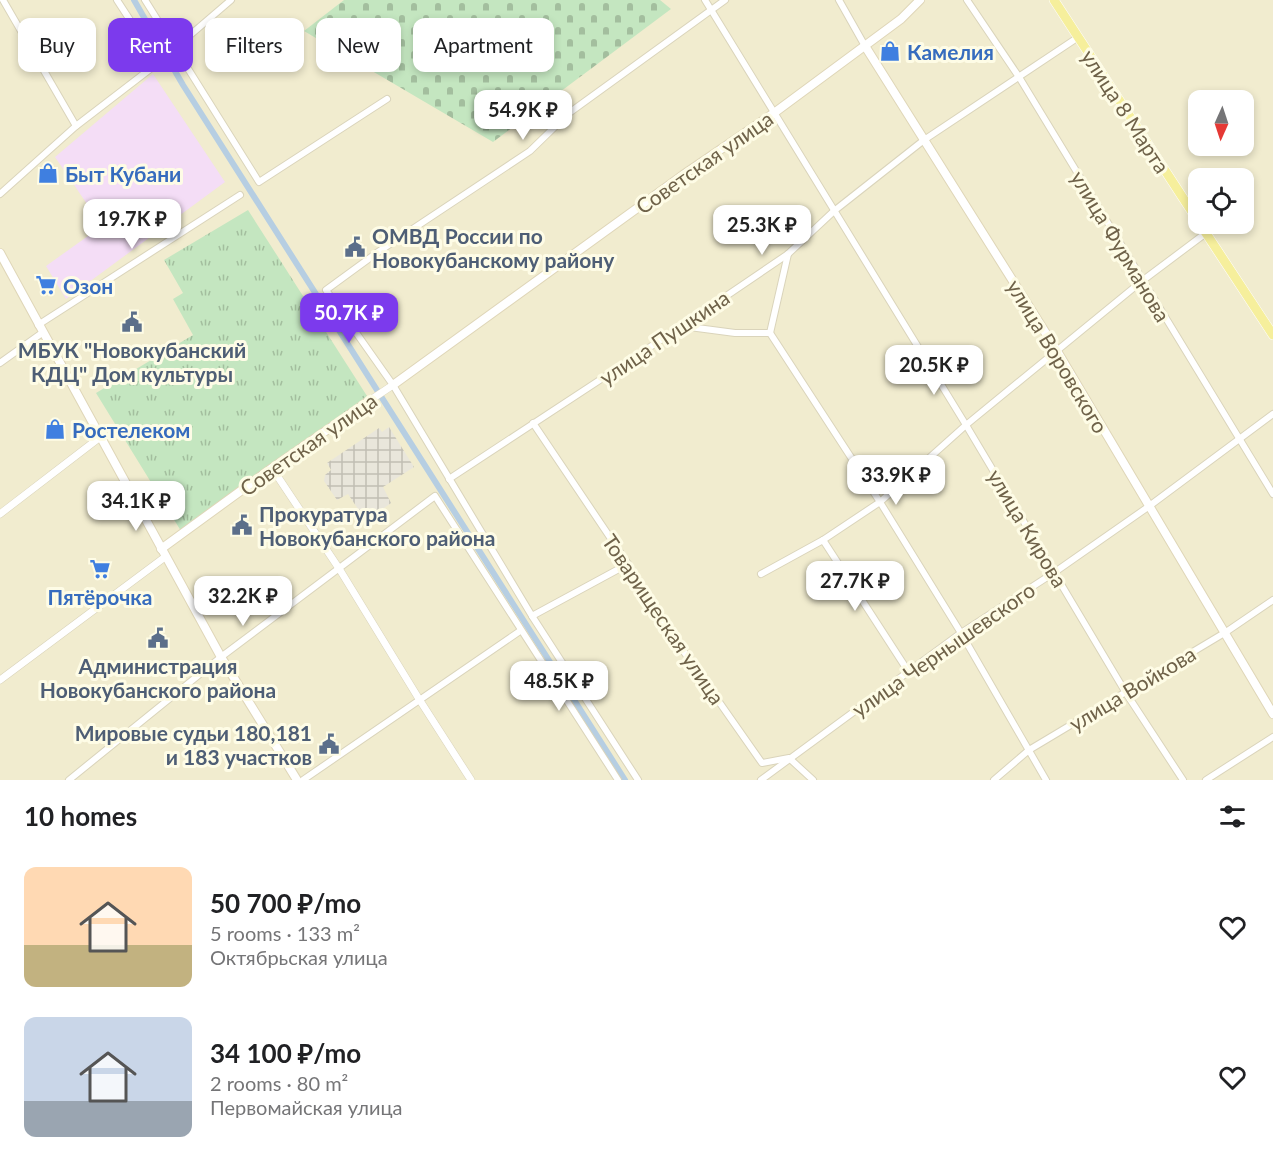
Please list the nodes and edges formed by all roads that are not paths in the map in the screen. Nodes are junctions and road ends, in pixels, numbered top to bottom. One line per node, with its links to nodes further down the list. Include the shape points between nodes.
1 (3, 0): 20 (street)
2 (117, 0): 20 (street, via 158,63)
3 (145, 0): 12 (street)
4 (231, 0): 13 (street)
5 (705, 0): 11 (street, улица Кирова)
6 (725, 0): 11 (street)
7 (839, 0): 15 (street, улица Воровского)
8 (920, 0): 15 (main road, Советская улица)
9 (967, 0): 17 (street, улица Фурманова)
10 (1054, 0): 14 (main road, улица 8 Марта)
11 (711, 10): 19 (street, улица Кирова); 37 (street, via 569,113 530,151 326,290)
12 (156, 18)
13 (193, 33)
14 (1077, 38): 17 (street, улица Пушкина); 24 (main road, улица 8 Марта)
15 (865, 46): 19 (main road, Советская улица); 21 (main road, улица Воровского)
16 (190, 72): 18 (street, via 259,182)
17 (1019, 77): 21 (street, улица Пушкина); 30 (street, улица Фурманова)
18 (387, 99)
19 (774, 113): 25 (street, улица Кирова); 37 (main road, Советская улица)
20 (76, 126): 22 (street)
21 (924, 140): 25 (street, улица Пушкина); 35 (main road, улица Воровского)
22 (0, 194)
23 (240, 195): 32 (street)
24 (1188, 205)
25 (834, 211): 29 (street, улица Пушкина); 41 (street, улица Кирова)
26 (1205, 234): 30 (street)
27 (1207, 234): 34 (main road, улица 8 Марта)
28 (0, 254): 32 (main road)
29 (788, 254): 31 (street, улица Пушкина); 33 (street)
30 (1142, 281): 35 (street); 43 (street, улица Фурманова)
31 (682, 326): 33 (street); 40 (street, улица Пушкина)
32 (40, 329): 36 (street); 42 (main road)
33 (770, 333): 47 (street)
34 (1273, 336)
35 (1057, 351): 41 (street); 48 (main road, улица Воровского)
36 (0, 363)
37 (393, 385): 38 (street, Советская улица); 45 (street)
38 (369, 401): 44 (main road, Советская улица)
39 (1273, 414): 43 (street, улица Чернышевского)
40 (533, 423): 45 (street, улица Пушкина); 52 (street, Товарищеская улица)
41 (966, 424): 47 (street); 54 (street, улица Кирова)
42 (99, 438): 49 (street); 51 (main road)
43 (1239, 439): 46 (street, улица Фурманова); 48 (street, улица Чернышевского)
44 (272, 468): 51 (main road, Советская улица); 53 (street)
45 (449, 479): 57 (street)
46 (1273, 494)
47 (880, 502): 50 (street); 60 (street)
48 (1148, 507): 54 (street, улица Чернышевского); 59 (main road, улица Воровского)
49 (0, 514)
50 (823, 540): 55 (street); 62 (street)
51 (163, 553): 61 (main road); 63 (street, Советская улица)
52 (628, 564): 57 (street); 69 (street, Товарищеская улица, via 635,582 762,764)
53 (340, 570): 58 (street, via 435,496); 61 (street); 65 (street)
54 (1055, 572): 60 (street, улица Чернышевского); 64 (street, улица Кирова)
55 (761, 574)
56 (1273, 600): 59 (street, улица Войкова)
57 (532, 616): 75 (street)
58 (520, 631): 65 (street); 74 (street)
59 (1226, 632): 64 (street, улица Войкова); 66 (main road, улица Воровского)
60 (961, 633): 62 (street, улица Чернышевского); 68 (street)
61 (221, 657): 70 (street); 71 (main road)
62 (908, 671): 69 (street, улица Чернышевского)
63 (0, 680)
64 (1126, 693): 68 (street, улица Войкова); 80 (street, улица Кирова)
65 (419, 699): 72 (street); 73 (street)
66 (1273, 714)
67 (1273, 736): 81 (street)
68 (1029, 750): 78 (street, улица Войкова); 79 (street)
69 (789, 758): 76 (street, улица Чернышевского); 77 (street)
70 (69, 780)
71 (297, 780)
72 (303, 780)
73 (471, 780)
74 (618, 780)
75 (638, 780)
76 (761, 780)
77 (813, 780)
78 (994, 780)
79 (1046, 780)
80 (1183, 780)
81 (1206, 780)

